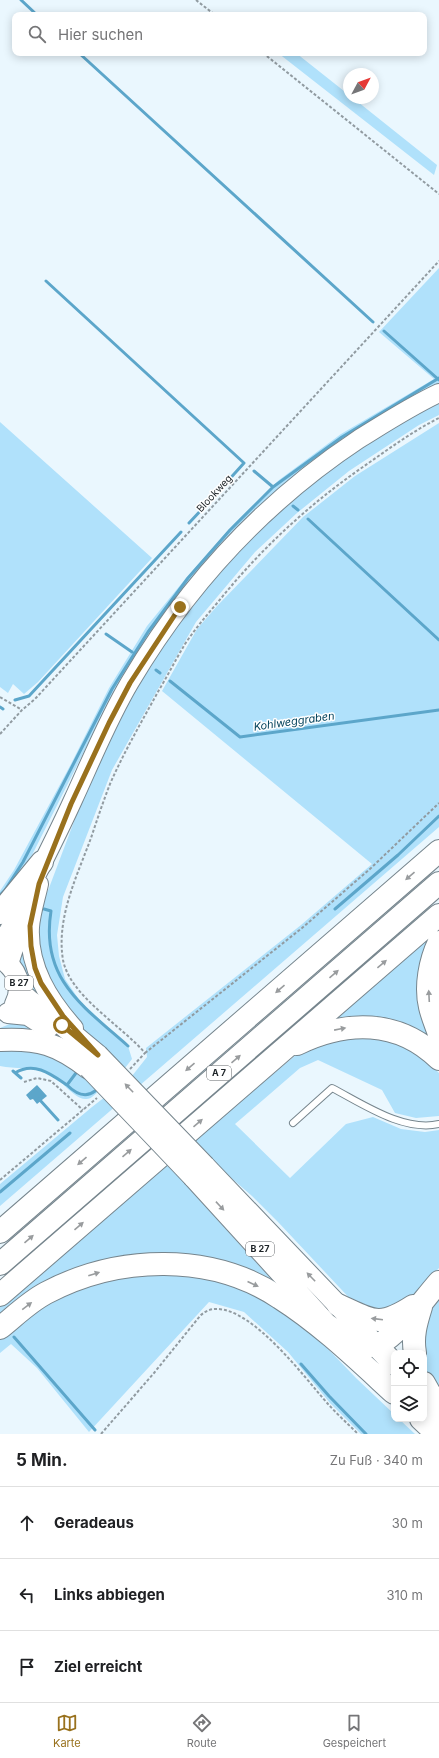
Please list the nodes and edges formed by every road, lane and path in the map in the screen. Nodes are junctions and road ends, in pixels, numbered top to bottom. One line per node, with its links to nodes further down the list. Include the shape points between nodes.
1 (196, 0): 2 (path)
2 (211, 12)
3 (267, 56): 4 (path)
4 (439, 194)
5 (439, 261): 9 (path, Blookweg, via 35,699)
6 (439, 393): 12 (main road, via 381,425 330,459 253,524 209,571 180,607 130,683)
7 (439, 418): 26 (path, via 398,443 322,497 258,556 185,644 136,730 110,784 65,913 61,931 63,960 69,978 84,997)
8 (0, 697): 9 (path)
9 (22, 710): 10 (path, Blookweg)
10 (0, 734)
11 (439, 803): 26 (path, via 371,868 302,928)
12 (71, 804): 14 (main road); 16 (main road)
13 (439, 851): 38 (highway, A 7, one-way to 38)
14 (42, 862): 17 (highway); 20 (main road)
15 (439, 883): 39 (highway, A 7, one-way to 15)
16 (39, 884): 21 (main road); 29 (main road, via 30,926 35,968 53,1003)
17 (0, 914)
18 (439, 915): 27 (highway, one-way to 18)
19 (439, 942): 24 (highway, one-way to 19, via 430,1005 428,981 434,952)
20 (0, 943)
21 (5, 961): 22 (main road, B 27, via 17,976)
22 (19, 991): 23 (main road, B 27, via 16,1003); 29 (main road, B 27, via 62,1025)
23 (4, 1015): 29 (main road, B 27, via 28,1015)
24 (439, 1034)
25 (0, 1040): 29 (highway, via 32,1040)
26 (145, 1054): 30 (path)
27 (278, 1054): 28 (highway, one-way to 28, via 316,1035 357,1026 380,1028 400,1034 420,1044); 41 (highway, one-way to 27)
28 (439, 1059)
29 (93, 1061): 36 (main road, B 27, bridge)
30 (127, 1072)
31 (24, 1082): 33 (path, via 38,1078 51,1081)
32 (100, 1096): 33 (path)
33 (83, 1110): 37 (path)
34 (293, 1123): 35 (lane, via 332,1088 395,1120 414,1125)
35 (439, 1124)
36 (199, 1172): 43 (main road, B 27, one-way to 36); 44 (main road, B 27, one-way to 44)
37 (0, 1180)
38 (0, 1232)
39 (0, 1264)
40 (439, 1282): 42 (highway)
41 (0, 1295)
42 (424, 1299): 43 (highway, one-way to 43, via 400,1314 381,1321 364,1317); 46 (highway, via 391,1337); 47 (highway, via 415,1324)
43 (338, 1305): 46 (main road, B 27)
44 (326, 1323): 46 (main road, via 365,1348); 49 (highway, B 27)
45 (0, 1328): 49 (highway, one-way to 49, via 45,1294 101,1271 144,1264 191,1266 216,1270 280,1297)
46 (377, 1346): 48 (highway, B 27)
47 (414, 1350)
48 (391, 1361)
49 (377, 1377): 51 (highway, B 27)
50 (426, 1386): 53 (highway)
51 (391, 1390)
52 (427, 1398): 53 (highway)
53 (439, 1411)
54 (424, 1422): 57 (highway)
55 (101, 1434): 56 (path, via 200,1316 208,1310 218,1309 244,1319 275,1344)
56 (358, 1434)
57 (437, 1434)

